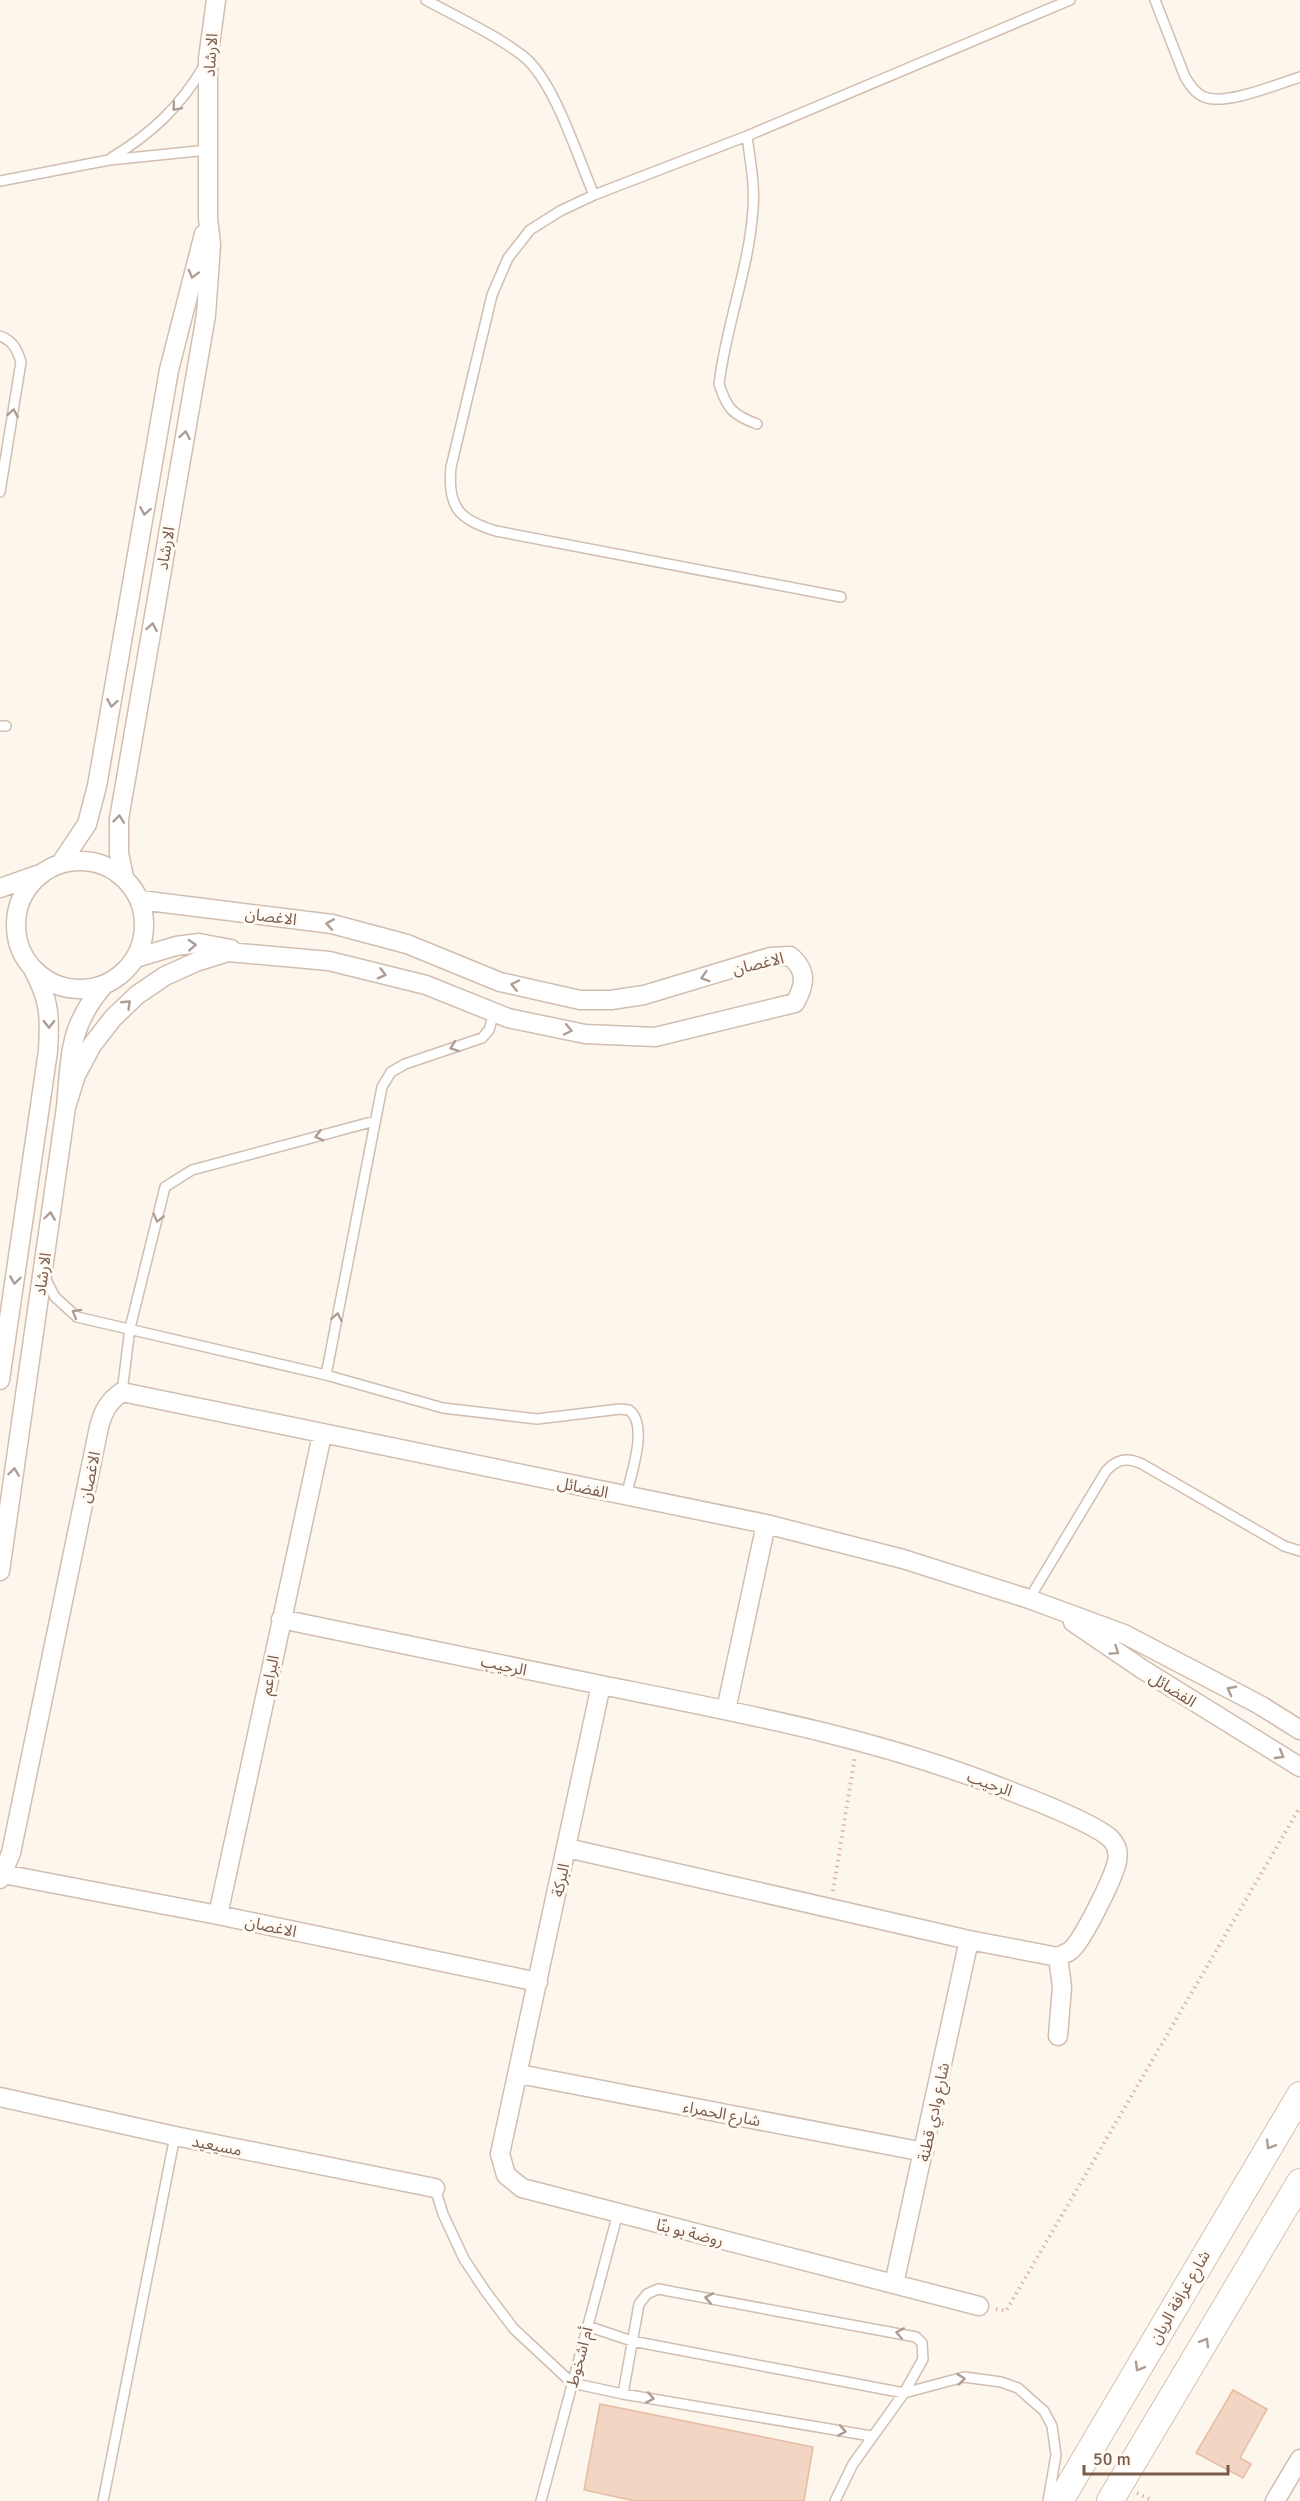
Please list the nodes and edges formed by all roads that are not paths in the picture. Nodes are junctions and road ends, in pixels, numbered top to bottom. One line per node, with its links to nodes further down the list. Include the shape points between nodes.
1 (216, 0): 5 (street, الارشاد)
2 (426, 0): 11 (lane, via 524,56 554,101)
3 (1070, 0): 7 (lane)
4 (1155, 0): 6 (lane, via 1185,77 1203,96 1216,100 1230,98)
5 (208, 59): 8 (street, الارشاد); 9 (lane, one-way to 9, via 167,118)
6 (1300, 77)
7 (747, 136): 11 (lane); 14 (lane, via 753,183 750,237 719,384 725,403 739,417)
8 (208, 150): 9 (lane); 12 (street, الارشاد)
9 (109, 160): 10 (lane)
10 (0, 181)
11 (594, 195): 16 (lane, via 530,230 508,258 496,286 451,467 449,490 457,510 475,525 496,531)
12 (208, 218): 17 (street, الارشاد, one-way to 17, via 169,370 98,786 87,824); 19 (street, الارشاد, one-way to 12, via 119,819 206,315 211,245)
13 (0, 336): 15 (lane, one-way to 13, via 21,362 17,349)
14 (757, 424)
15 (0, 492)
16 (841, 597)
17 (61, 863): 18 (street); 19 (street, via 94,862)
18 (41, 874): 20 (street); 22 (street, via 18,907)
19 (124, 877): 21 (street)
20 (0, 888)
21 (140, 900): 24 (street, via 145,920); 27 (street, الاغصان, one-way to 21, via 585,1034 656,1037 795,1003 804,986 802,971 790,956 770,957 644,995 580,999 500,982 407,944 332,924)
22 (8, 932): 25 (street)
23 (262, 954): 24 (street, الاغصان, one-way to 23, via 199,943); 27 (street, الاغصان, one-way to 27, via 329,961 394,977 426,985); 28 (street, الاغصان, one-way to 23, via 76,1075 92,1045 112,1018 137,995 196,962 228,952)
24 (136, 958): 26 (street, via 122,974)
25 (33, 969): 26 (street, via 66,988); 32 (street, الارشاد, one-way to 32, via 48,1007 48,1051)
26 (104, 985): 28 (street, الارشاد, via 76,1026)
27 (494, 1012): 29 (lane, one-way to 29, via 489,1030 482,1038 391,1072 382,1087)
28 (66, 1107): 30 (street, الارشاد, one-way to 28)
29 (375, 1122): 31 (lane, one-way to 31, via 192,1170 165,1187); 33 (lane, one-way to 29)
30 (42, 1271): 31 (lane, one-way to 30, via 77,1317 55,1297); 39 (street, الارشاد, one-way to 30)
31 (130, 1328): 33 (lane); 34 (lane)
32 (1, 1369)
33 (326, 1375): 36 (lane, via 443,1408 525,1418 629,1410 638,1422 639,1434)
34 (117, 1396): 35 (street, الفضائل); 48 (street, الاغصان, via 103,1413 99,1427 11,1853)
35 (322, 1435): 36 (street, الفضائل); 42 (street, البراعم)
36 (626, 1496): 37 (street, الفضائل)
37 (766, 1524): 40 (street, الفضائل, via 903,1558); 44 (street)
38 (1300, 1551): 40 (lane, via 1284,1546 1133,1459 1123,1460 1106,1471)
39 (0, 1571)
40 (1029, 1599): 41 (street, الفضائل)
41 (1050, 1606): 45 (street, الفضائل, one-way to 41, via 1124,1634); 46 (street, الفضائل, one-way to 46, via 1142,1669)
42 (281, 1619): 43 (street, الرحيب); 49 (street, البراعم)
43 (601, 1685): 44 (street, الرحيب); 47 (street, البركة)
44 (726, 1710): 51 (street, الرحيب, via 857,1741 998,1786 1111,1839 1118,1859 1113,1874 1080,1940)
45 (1300, 1730)
46 (1300, 1767)
47 (567, 1848): 50 (street); 52 (street, البركة)
48 (2, 1876): 49 (street, الاغصان)
49 (218, 1915): 52 (street, الاغصان)
50 (969, 1940): 51 (street); 58 (street, شارع وادي قطنة)
51 (1058, 1957): 53 (street, via 1062,1986)
52 (538, 1982): 54 (street, البركة)
53 (1058, 2036)
54 (519, 2074): 58 (street, شارع الحمراء); 61 (street, روضة بو بنّا, via 500,2154 506,2175 522,2188)
55 (1300, 2094): 75 (main road, شارع غرافة الريان, one-way to 75)
56 (0, 2097): 57 (street, مسيعيد)
57 (175, 2136): 60 (street, مسيعيد); 71 (lane)
58 (924, 2152): 62 (street, شارع وادي قطنة)
59 (1300, 2182): 76 (main road, one-way to 59)
60 (435, 2188): 66 (lane, via 442,2214 464,2259 486,2292 514,2329)
61 (618, 2213): 62 (street, روضة بو بنّا); 64 (lane, أم اشخوط)
62 (894, 2284): 63 (street, روضة بو بنّا)
63 (979, 2306)
64 (587, 2326): 65 (lane); 66 (lane, أم اشخوط)
65 (632, 2341): 67 (lane); 67 (lane, one-way to 65, via 923,2359 922,2343 908,2335 658,2289 639,2304); 68 (lane)
66 (572, 2383): 68 (lane); 72 (lane, أم اشخوط)
67 (904, 2393): 69 (lane); 74 (lane, one-way to 74, via 964,2378 1000,2382 1032,2398 1044,2411 1056,2442)
68 (623, 2394): 69 (lane, one-way to 69)
69 (871, 2436): 73 (lane)
70 (1300, 2459): 77 (street)
71 (103, 2501)
72 (541, 2501)
73 (835, 2501)
74 (1048, 2501)
75 (1060, 2501)
76 (1110, 2501)
77 (1275, 2501)

